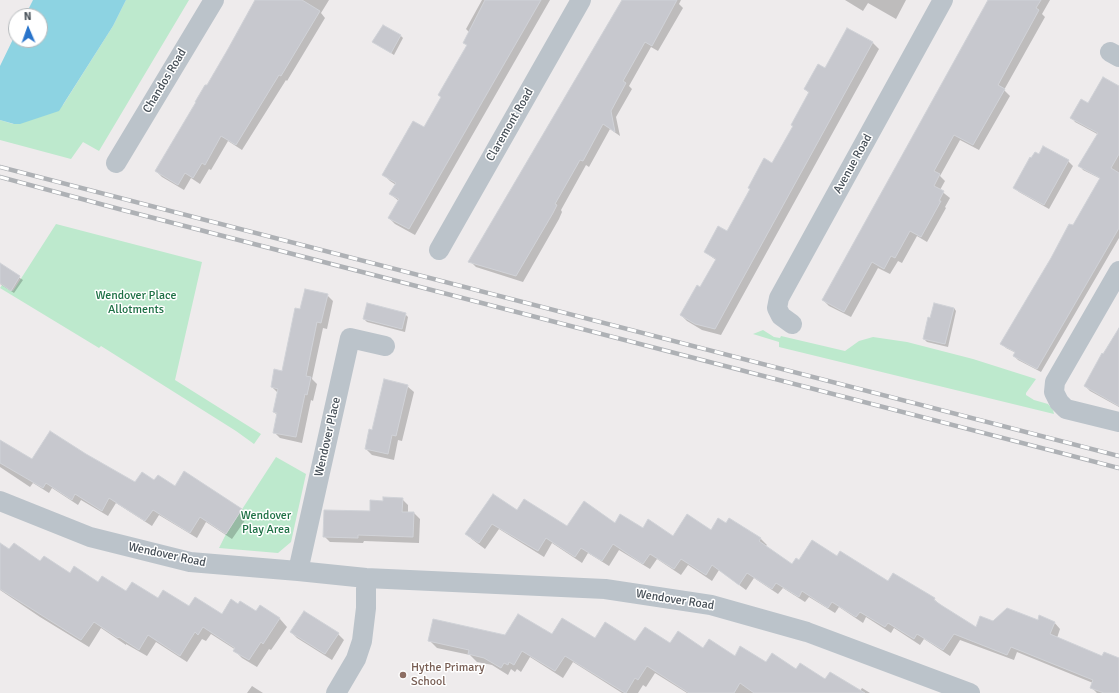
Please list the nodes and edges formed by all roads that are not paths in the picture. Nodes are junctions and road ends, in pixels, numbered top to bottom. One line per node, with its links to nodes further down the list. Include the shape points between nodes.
1 (214, 0): 4 (street, Chandos Road)
2 (581, 0): 5 (street, Claremont Road)
3 (943, 0): 7 (street, Avenue Road, via 779,298 777,308 781,316)
4 (116, 163)
5 (439, 250)
6 (1119, 271): 9 (street, via 1055,382 1054,392 1066,409)
7 (792, 324)
8 (384, 346): 11 (street, Wendover Place, via 350,338)
9 (1119, 422)
10 (0, 501): 11 (street, Wendover Road, via 90,537 190,562)
11 (298, 571): 12 (street, Wendover Road)
12 (366, 578): 13 (street, via 362,641 356,659); 14 (street, Wendover Road, via 605,589 711,605 807,632)
13 (336, 693)
14 (970, 693)

